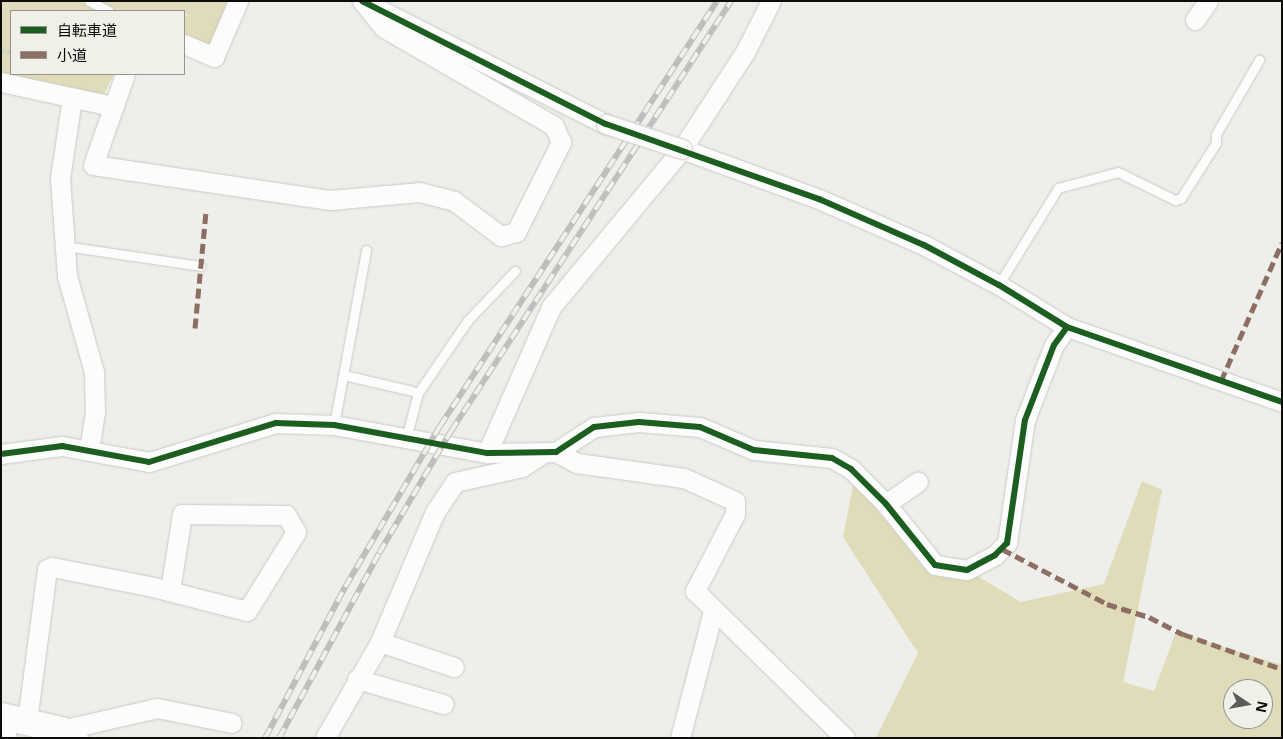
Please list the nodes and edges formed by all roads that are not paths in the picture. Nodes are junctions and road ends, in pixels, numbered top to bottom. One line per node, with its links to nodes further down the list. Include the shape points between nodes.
1 (89, 1): 6 (lane)
2 (238, 1): 8 (street, via 214,57)
3 (362, 1): 13 (street, via 384,28 554,126 561,142 516,232 501,236 454,201 419,192 330,200 93,165); 14 (street, bridge, via 606,124)
4 (771, 1): 14 (street, via 745,52)
5 (1208, 1): 7 (street)
6 (108, 10)
7 (1195, 20)
8 (185, 44)
9 (1259, 60): 19 (lane, via 1216,134 1216,143 1181,198 1175,200 1118,172 1058,188)
10 (125, 75): 13 (street)
11 (1, 82): 12 (street)
12 (72, 98): 13 (street); 15 (street, via 60,178)
13 (112, 106)
14 (682, 149): 19 (street, via 819,198 924,245); 28 (street, via 551,307)
15 (65, 246): 17 (lane); 26 (street, via 67,276 94,372 95,412)
16 (366, 250): 21 (lane)
17 (201, 266)
18 (515, 271): 25 (lane, via 468,320 418,393)
19 (999, 284): 20 (street)
20 (1067, 326): 23 (street); 31 (street, via 1054,345 1024,420 1011,528 1002,550 967,570 935,565)
21 (344, 375): 22 (lane); 24 (lane)
22 (412, 391)
23 (1282, 402)
24 (334, 425): 25 (street); 26 (street, via 276,423 149,462)
25 (406, 439): 28 (street)
26 (89, 450): 29 (street, via 62,446)
27 (551, 452): 28 (street); 31 (street, via 594,427 639,422 700,427 754,450 832,458 851,469); 33 (street, via 577,463 684,478 736,501 735,514 695,591); 34 (street, via 522,467 455,482 435,512)
28 (487, 453)
29 (1, 454)
30 (918, 482): 31 (street)
31 (886, 504)
32 (170, 591): 32 (street, via 182,514 286,515 296,532 247,611); 38 (street, via 72,570 47,569)
33 (713, 611): 42 (street); 43 (street)
34 (380, 642): 35 (street); 36 (street)
35 (454, 667)
36 (357, 679): 37 (street); 41 (street)
37 (443, 704)
38 (10, 723): 40 (main road)
39 (232, 723): 40 (street, via 157,708)
40 (71, 736)
41 (325, 738)
42 (680, 738)
43 (845, 738)

